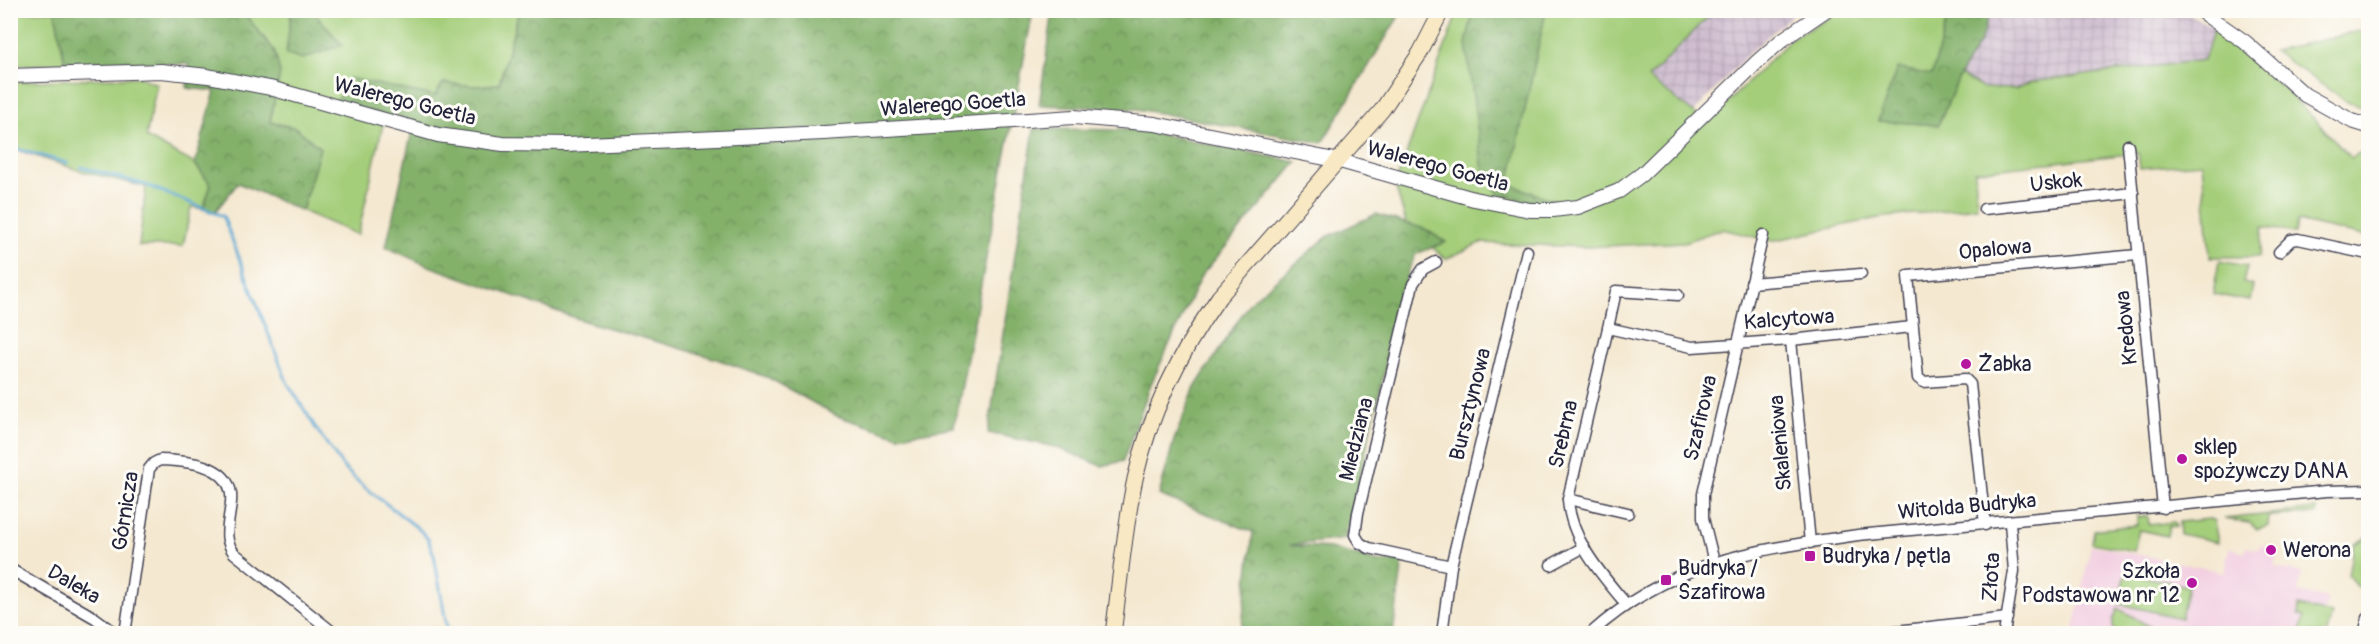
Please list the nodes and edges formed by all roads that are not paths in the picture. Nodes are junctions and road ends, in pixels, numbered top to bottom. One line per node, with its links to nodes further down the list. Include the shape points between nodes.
1 (1442, 10): 7 (main road, via 1406,75)
2 (1826, 10): 7 (street, Walerego Goetla, via 1782,40 1642,174 1619,191 1578,207 1506,207)
3 (2199, 10): 5 (street, via 2245,42 2305,95)
4 (10, 76): 7 (street, Walerego Goetla, via 160,71 208,76 270,88 438,135 503,144 824,133 1074,117 1155,123)
5 (2368, 126)
6 (2128, 145): 8 (street, Kredowa)
7 (1340, 161): 41 (main road, via 1287,216 1219,297 1171,377 1136,478)
8 (2133, 193): 9 (street, Uskok); 14 (street, Kredowa)
9 (1984, 209)
10 (1763, 235): 17 (street, Szafirowa)
11 (1527, 251): 33 (street, Bursztynowa)
12 (2280, 252): 13 (street, via 2291,240 2298,239)
13 (2368, 254)
14 (2138, 255): 19 (street, Opalowa, via 1908,276); 25 (street, Kredowa)
15 (1436, 262): 33 (street, Miedziana, via 1423,269 1413,284 1355,535 1360,543 1376,550)
16 (1861, 274): 17 (street)
17 (1751, 283): 22 (street, Szafirowa)
18 (1678, 295): 20 (street, Srebrna, via 1616,291)
19 (1912, 327): 21 (street, Kalcytowa); 28 (street, via 1920,380 1965,380 1970,384)
20 (1608, 328): 22 (street, Kalcytowa, via 1697,347); 24 (street, Srebrna)
21 (1791, 340): 22 (street, Kalcytowa); 29 (street, Skaleniowa)
22 (1738, 342): 31 (street, Szafirowa, via 1703,494 1703,518)
23 (2368, 490): 25 (street, Witolda Budryka)
24 (1568, 499): 26 (street); 30 (street, Srebrna, via 1572,527)
25 (2163, 508): 27 (street, Witolda Budryka)
26 (1628, 513)
27 (2010, 523): 28 (street, Witolda Budryka); 36 (street, Złota, via 2014,571)
28 (1985, 525): 29 (street, Witolda Budryka)
29 (1809, 543): 31 (street, Witolda Budryka)
30 (1584, 547): 32 (street); 35 (street, Srebrna)
31 (1714, 562): 35 (street, Witolda Budryka, via 1666,580)
32 (1551, 565)
33 (1451, 566): 42 (street, Bursztynowa)
34 (10, 569): 38 (street, Daleka)
35 (1626, 604): 43 (street, Witolda Budryka)
36 (2007, 618): 44 (street); 45 (street, Złota)
37 (2368, 618): 46 (street)
38 (117, 633)
39 (125, 633): 40 (street, Górnicza, via 149,469 160,460 204,466 221,474 231,492 227,536 230,548)
40 (335, 633)
41 (1113, 633)
42 (1442, 633)
43 (1590, 633)
44 (1871, 633)
45 (2004, 633)
46 (2364, 633)

